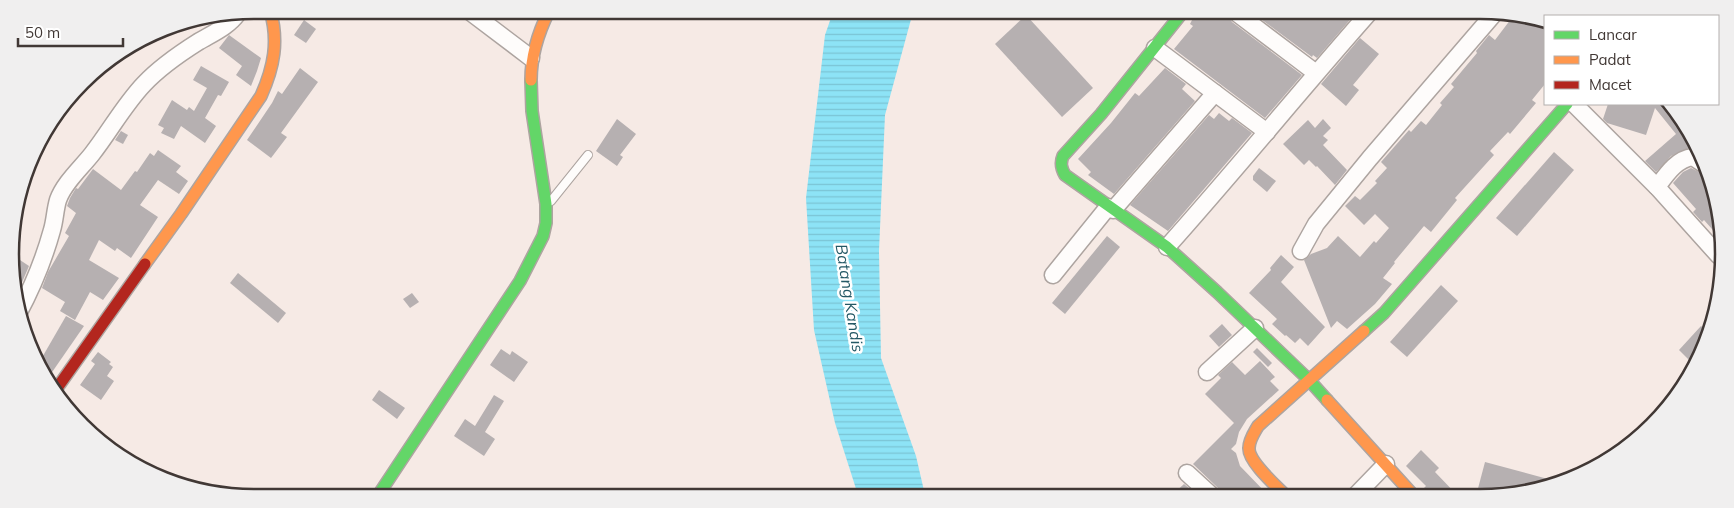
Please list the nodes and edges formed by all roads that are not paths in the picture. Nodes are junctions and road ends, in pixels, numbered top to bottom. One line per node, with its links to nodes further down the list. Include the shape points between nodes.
1 (272, 19): 29 (street, via 275,61 261,96)
2 (480, 19): 10 (street)
3 (545, 19): 10 (street)
4 (1178, 19): 9 (street)
5 (1245, 19): 11 (street)
6 (1363, 19): 11 (street)
7 (1490, 19): 22 (street, via 1316,224)
8 (233, 20): 25 (street, via 165,64 144,84 64,189 58,200 48,244)
9 (1155, 48): 12 (street); 20 (street, via 1060,163 1065,175)
10 (531, 58): 19 (street, via 529,94)
11 (1316, 73): 15 (street)
12 (1215, 93): 15 (street); 20 (street)
13 (1566, 105): 28 (street, via 1384,313)
14 (1575, 105): 18 (street)
15 (1267, 132): 21 (street)
16 (588, 155): 19 (lane)
17 (1694, 158): 18 (street, via 1677,163)
18 (1657, 187): 23 (street)
19 (546, 207): 32 (street, via 544,232 516,286)
20 (1111, 208): 21 (street); 24 (street)
21 (1167, 247): 26 (street)
22 (1302, 251)
23 (1715, 252)
24 (1053, 275)
25 (24, 303)
26 (1255, 328): 27 (street); 28 (street)
27 (1207, 372)
28 (1309, 380): 30 (street); 34 (street, via 1258,426 1249,440 1250,457)
29 (59, 386)
30 (1386, 464): 35 (street); 36 (street)
31 (1187, 473): 33 (street)
32 (383, 489)
33 (1204, 489)
34 (1279, 489)
35 (1362, 489)
36 (1408, 489)

